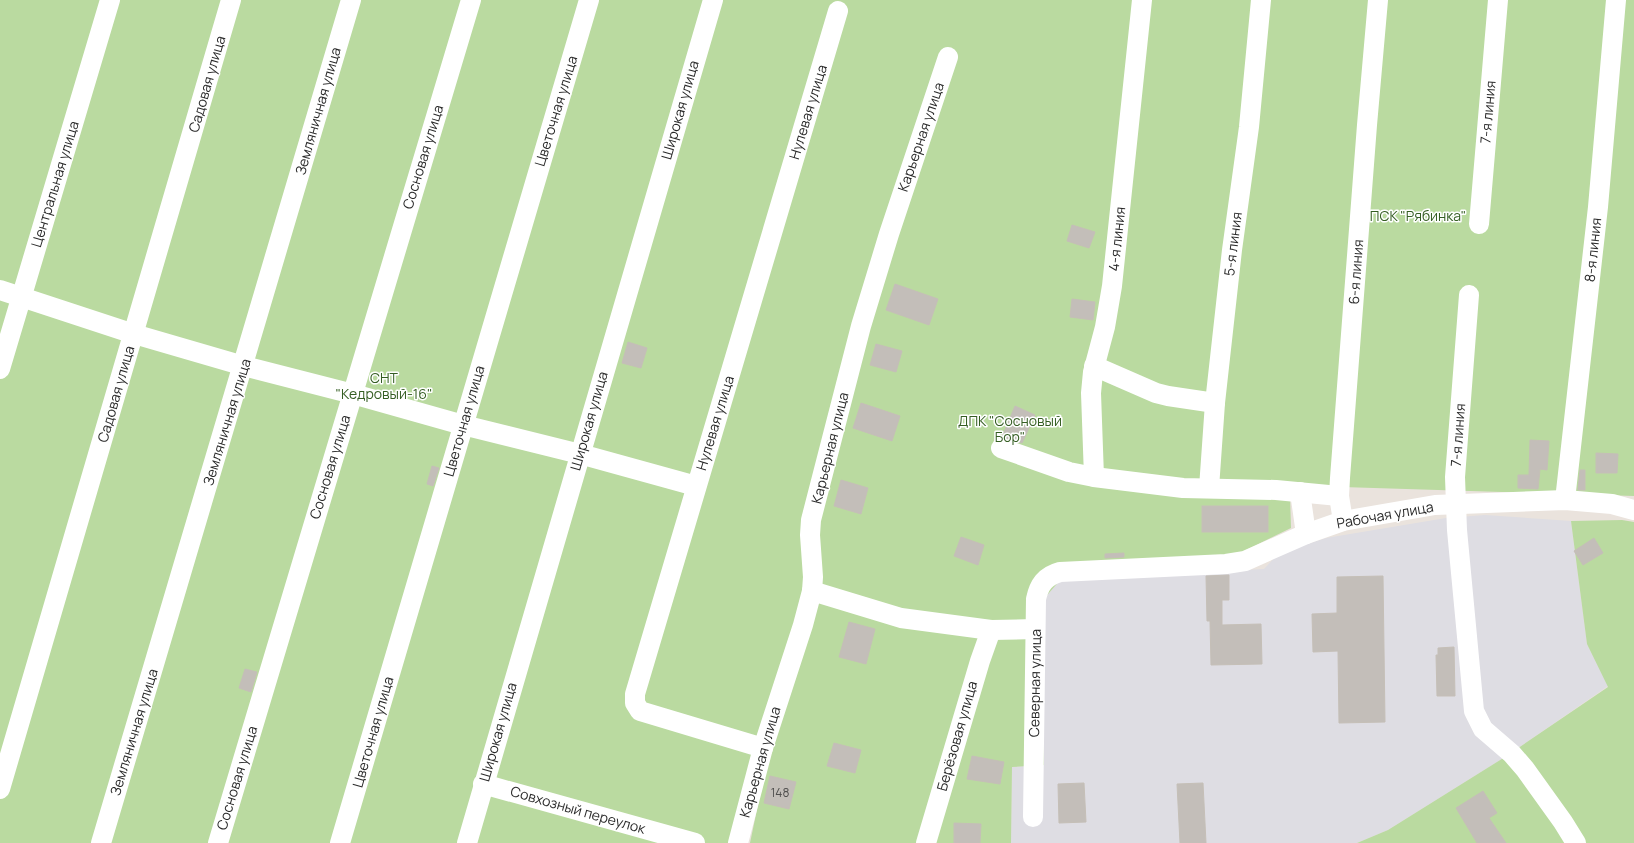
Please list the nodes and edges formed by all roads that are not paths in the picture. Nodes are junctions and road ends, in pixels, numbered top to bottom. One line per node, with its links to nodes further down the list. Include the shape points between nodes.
1 (110, 0): 17 (street, Центральная улица)
2 (231, 0): 18 (street, Садовая улица)
3 (351, 0): 19 (street, Земляничная улица)
4 (471, 0): 22 (street, Сосновая улица)
5 (589, 0): 24 (street, Цветочная улица)
6 (713, 0): 26 (street, Широкая улица)
7 (1142, 0): 20 (street, 4-я линия, via 1112,286 1105,327)
8 (1261, 0): 23 (street, 5-я линия, via 1249,127)
9 (1378, 0): 31 (street, 6-я линия)
10 (1498, 0): 14 (street, 7-я линия)
11 (1616, 0): 32 (street, 8-я линия, via 1598,207)
12 (838, 11): 28 (street, Нулевая улица)
13 (948, 57): 38 (street, Карьерная улица, via 863,319 815,506 810,535)
14 (1479, 224)
15 (0, 290): 17 (street)
16 (1469, 295): 33 (street, 7-я линия, via 1455,477)
17 (22, 296): 18 (street); 21 (street, Центральная улица)
18 (134, 334): 19 (street); 43 (street, Садовая улица)
19 (244, 366): 22 (street); 45 (street, Земляничная улица)
20 (1094, 366): 23 (street, via 1156,393); 27 (street, 4-я линия, via 1091,393)
21 (0, 369)
22 (353, 394): 24 (street); 46 (street, Сосновая улица)
23 (1215, 402): 29 (street, 5-я линия)
24 (463, 425): 26 (street); 47 (street, Цветочная улица)
25 (1001, 448): 27 (street, via 1069,472)
26 (580, 454): 28 (street); 42 (street, Широкая улица)
27 (1094, 477): 29 (street, via 1160,486)
28 (696, 486): 41 (street, Нулевая улица, via 635,694 635,703 640,711)
29 (1209, 488): 30 (street)
30 (1300, 492): 31 (street); 36 (street)
31 (1339, 496): 35 (street, 6-я линия)
32 (1565, 500): 33 (street, Рабочая улица); 34 (street, Рабочая улица, via 1612,504)
33 (1456, 504): 35 (street, Рабочая улица); 52 (street, 7-я линия, via 1474,711 1483,729 1526,769)
34 (1634, 510)
35 (1343, 521): 36 (street, Рабочая улица)
36 (1306, 534): 37 (street, Рабочая улица, via 1245,561)
37 (1071, 572): 39 (street, Северная улица, via 1051,574 1041,585 1036,599)
38 (812, 591): 40 (street, via 900,618); 41 (street, Карьерная улица)
39 (1035, 629): 40 (street); 44 (street, Северная улица)
40 (992, 630): 51 (street, Берёзовая улица, via 980,661)
41 (762, 748): 50 (street, Карьерная улица)
42 (483, 784): 48 (street, Широкая улица); 49 (street, Совхозный переулок)
43 (0, 789)
44 (1033, 817)
45 (101, 843)
46 (218, 843)
47 (340, 843)
48 (466, 843)
49 (695, 843)
50 (738, 843)
51 (926, 843)
52 (1576, 843)

